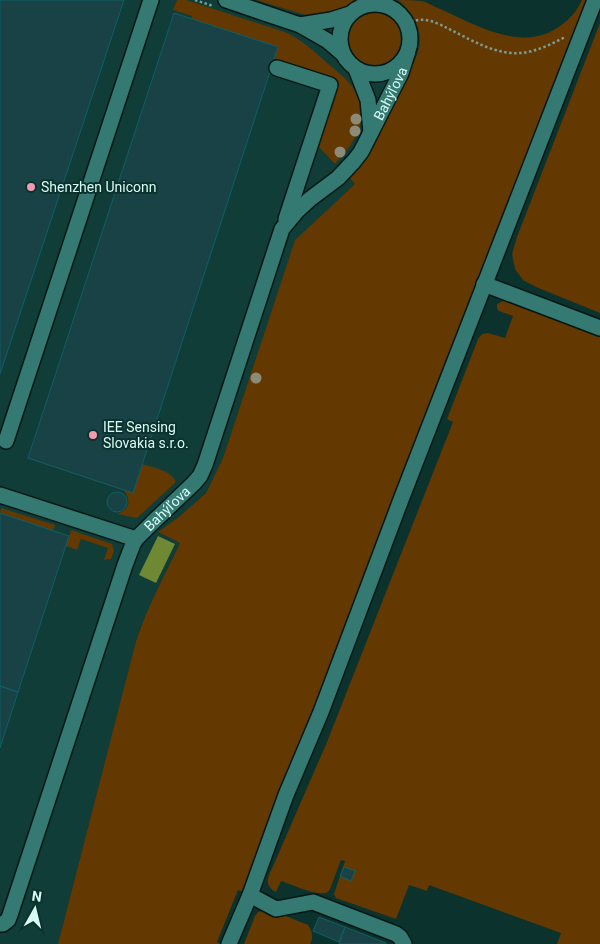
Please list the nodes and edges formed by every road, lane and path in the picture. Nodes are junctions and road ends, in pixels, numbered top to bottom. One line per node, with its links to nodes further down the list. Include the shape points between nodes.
1 (150, 0): 17 (lane)
2 (195, 0): 4 (path)
3 (595, 0): 8 (lane)
4 (224, 4): 7 (lane)
5 (350, 14): 6 (lane, via 370,4 380,4 391,7); 7 (lane); 9 (lane, via 340,33)
6 (406, 22): 8 (path, via 426,20 505,53 522,53 547,46); 10 (lane, Bahýľova, via 410,33)
7 (300, 25): 9 (lane, Bahýľova)
8 (584, 30): 15 (lane)
9 (343, 54): 12 (lane, Bahýľova)
10 (407, 54): 12 (lane, Bahýľova, via 400,64 379,74); 13 (lane, Bahýľova, via 401,74)
11 (277, 68): 14 (lane, via 330,85)
12 (356, 69): 13 (lane, Bahýľova, via 368,100)
13 (371, 132): 14 (lane, Bahýľova, via 354,161 304,204)
14 (282, 229): 19 (lane, Bahýľova, via 200,476)
15 (484, 284): 16 (lane); 20 (lane)
16 (600, 328)
17 (6, 441)
18 (0, 495): 19 (lane)
19 (136, 539): 21 (lane, Bahýľova)
20 (250, 895): 22 (lane); 23 (lane, via 276,909 313,902 396,934)
21 (5, 920)
22 (229, 944)
23 (404, 944)

